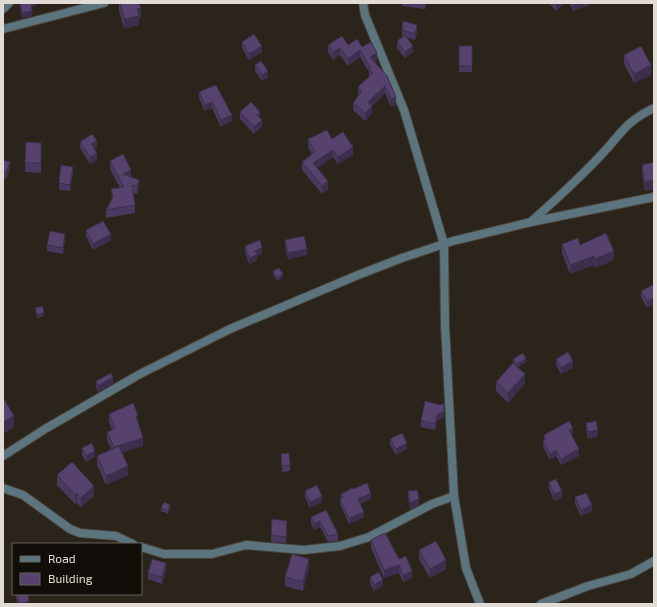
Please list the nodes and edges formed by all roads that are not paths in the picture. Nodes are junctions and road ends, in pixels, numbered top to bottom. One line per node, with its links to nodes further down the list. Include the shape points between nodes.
1 (9, 3): 4 (street)
2 (104, 3): 5 (street)
3 (363, 3): 9 (street, via 365,15 404,110)
4 (3, 9)
5 (3, 29)
6 (654, 108): 8 (street, via 624,127 602,155)
7 (654, 197): 8 (street)
8 (531, 222): 9 (street)
9 (444, 244): 10 (street, via 358,275 230,329 140,374); 12 (street, via 444,325)
10 (3, 456)
11 (3, 488): 13 (street, via 23,495 70,529 80,533 116,536)
12 (454, 496): 14 (street, via 432,504 369,537 340,546 304,550 246,545 212,554 164,554); 16 (street, via 466,568)
13 (131, 543)
14 (142, 547)
15 (654, 561): 17 (street, via 631,574 588,586)
16 (480, 604)
17 (541, 604)

